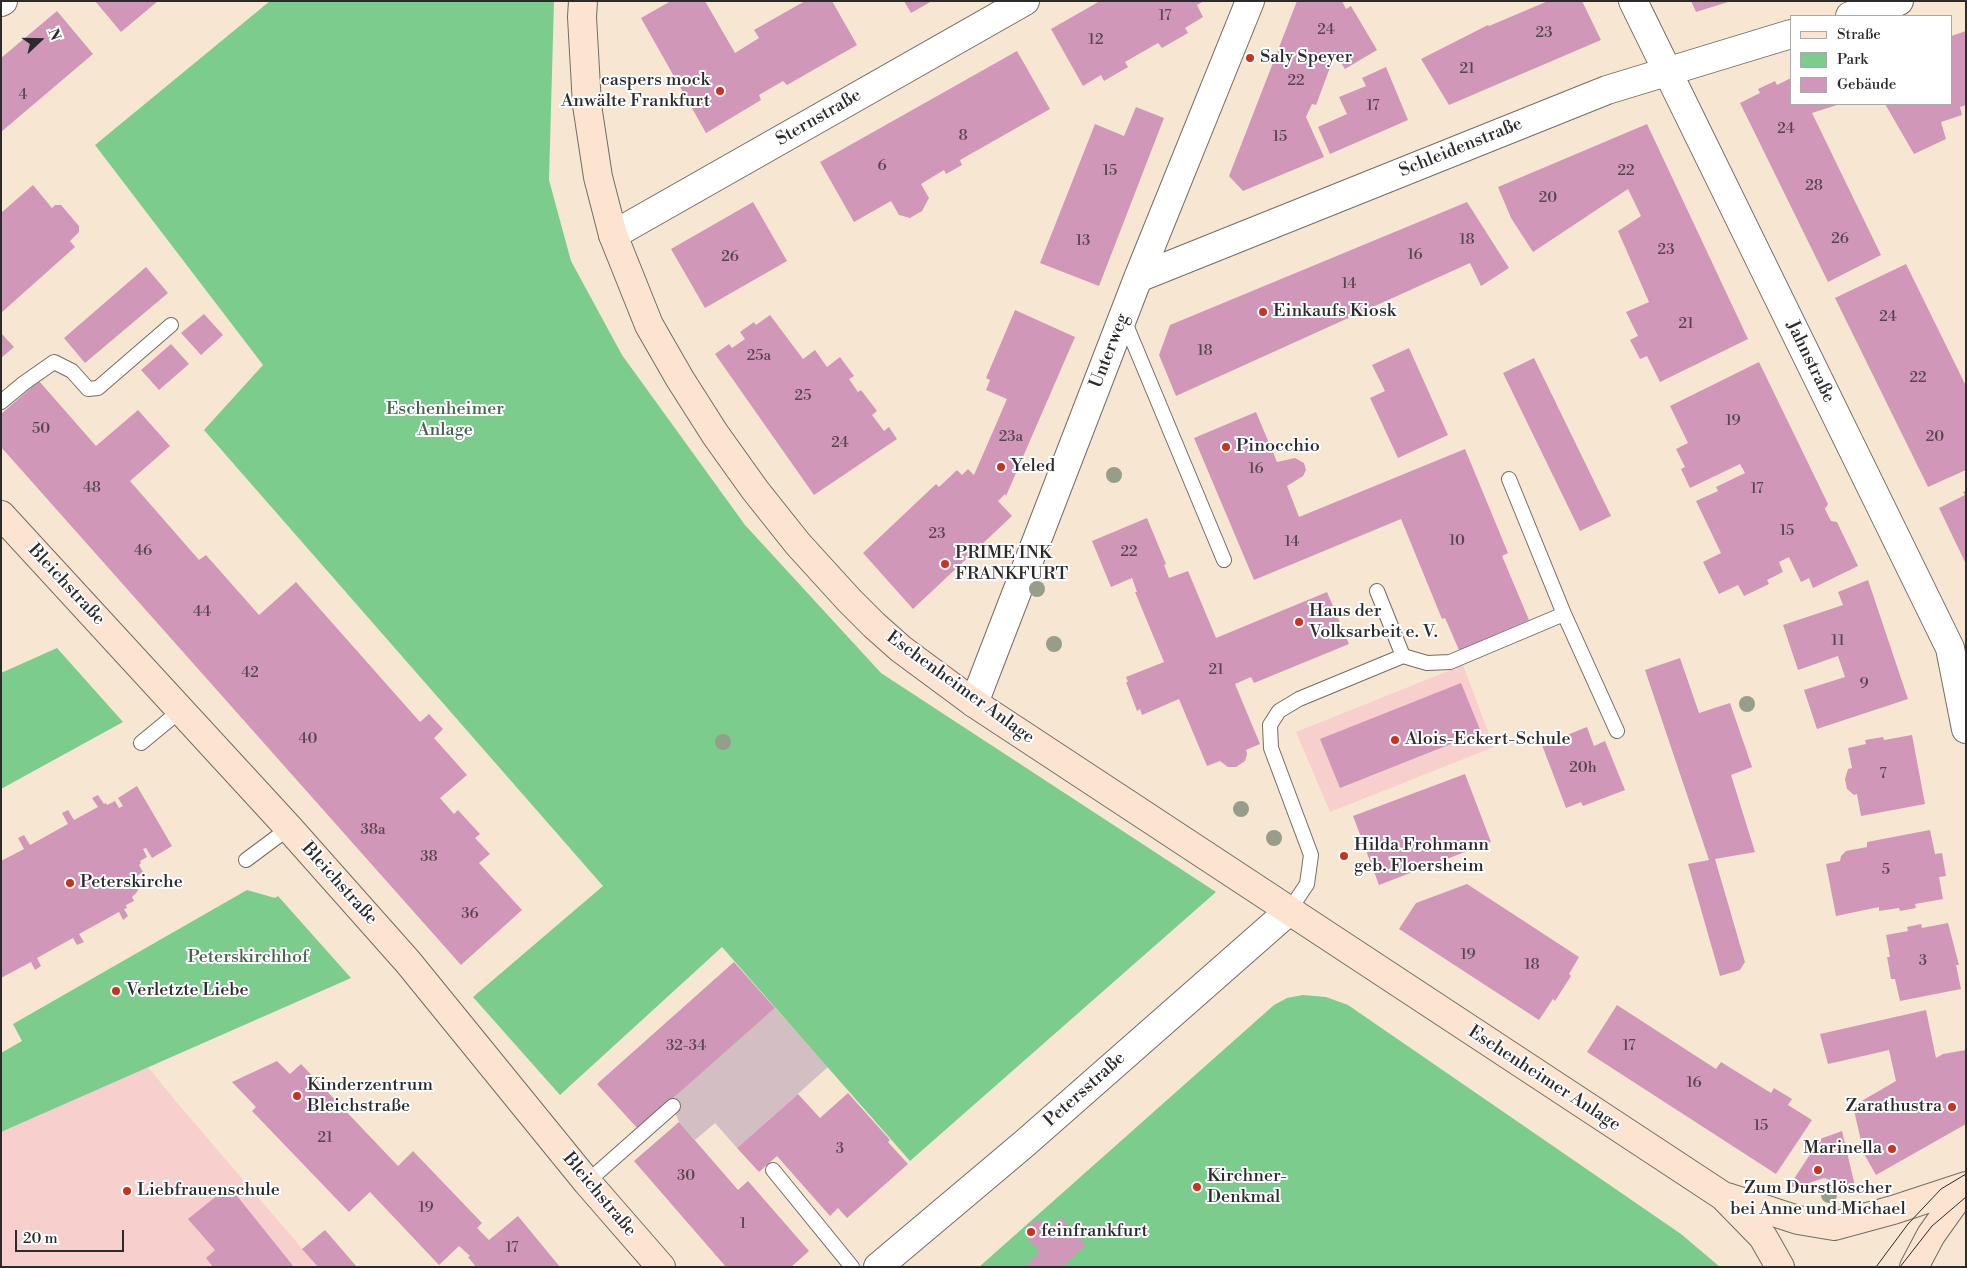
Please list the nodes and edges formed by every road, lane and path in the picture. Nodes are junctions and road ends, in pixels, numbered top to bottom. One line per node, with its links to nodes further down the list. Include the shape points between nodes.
1 (583, 1): 9 (main road, Eschenheimer Anlage, via 587,105 598,177)
2 (1025, 1): 9 (street, Sternstraße)
3 (1250, 1): 10 (street, Unterweg)
4 (1633, 1): 8 (street, Jahnstraße)
5 (1899, 1): 6 (street)
6 (1853, 15)
7 (1790, 34): 8 (street, Schleidenstraße)
8 (1668, 72): 10 (street, Schleidenstraße, via 1607,90); 19 (street, Jahnstraße)
9 (614, 235): 21 (main road, Eschenheimer Anlage, via 649,325 685,387 755,490 798,544 874,625)
10 (1138, 278): 11 (street, Unterweg)
11 (1123, 317): 16 (lane); 21 (street, Unterweg)
12 (171, 324): 13 (lane, via 98,388 88,389 72,371 54,362)
13 (1, 402)
14 (1509, 479): 18 (lane)
15 (1, 515): 22 (main road, Bleichstraße)
16 (1224, 560)
17 (1377, 590): 20 (lane)
18 (1564, 614): 20 (lane, via 1450,662 1427,663); 24 (lane)
19 (1958, 643): 23 (street, Jahnstraße)
20 (1403, 656): 28 (lane, via 1299,699 1279,711 1270,725 1271,748 1311,855 1307,884)
21 (974, 703): 28 (main road, Eschenheimer Anlage)
22 (181, 710): 25 (lane); 26 (main road, Bleichstraße)
23 (1966, 729)
24 (1617, 731)
25 (141, 743)
26 (289, 828): 27 (lane); 31 (main road, Bleichstraße, via 408,962)
27 (246, 860)
28 (1289, 911): 33 (main road, Eschenheimer Anlage); 36 (street, Petersstraße, via 1024,1144)
29 (673, 1106): 31 (lane)
30 (773, 1170): 35 (lane)
31 (587, 1182): 34 (main road, Bleichstraße)
32 (1965, 1187): 33 (main road, via 1834,1226 1798,1220); 38 (main road, via 1931,1235)
33 (1723, 1196): 37 (main road, Eschenheimer Anlage, via 1763,1237)
34 (661, 1267)
35 (852, 1267)
36 (878, 1267)
37 (1780, 1267)
38 (1914, 1267)

